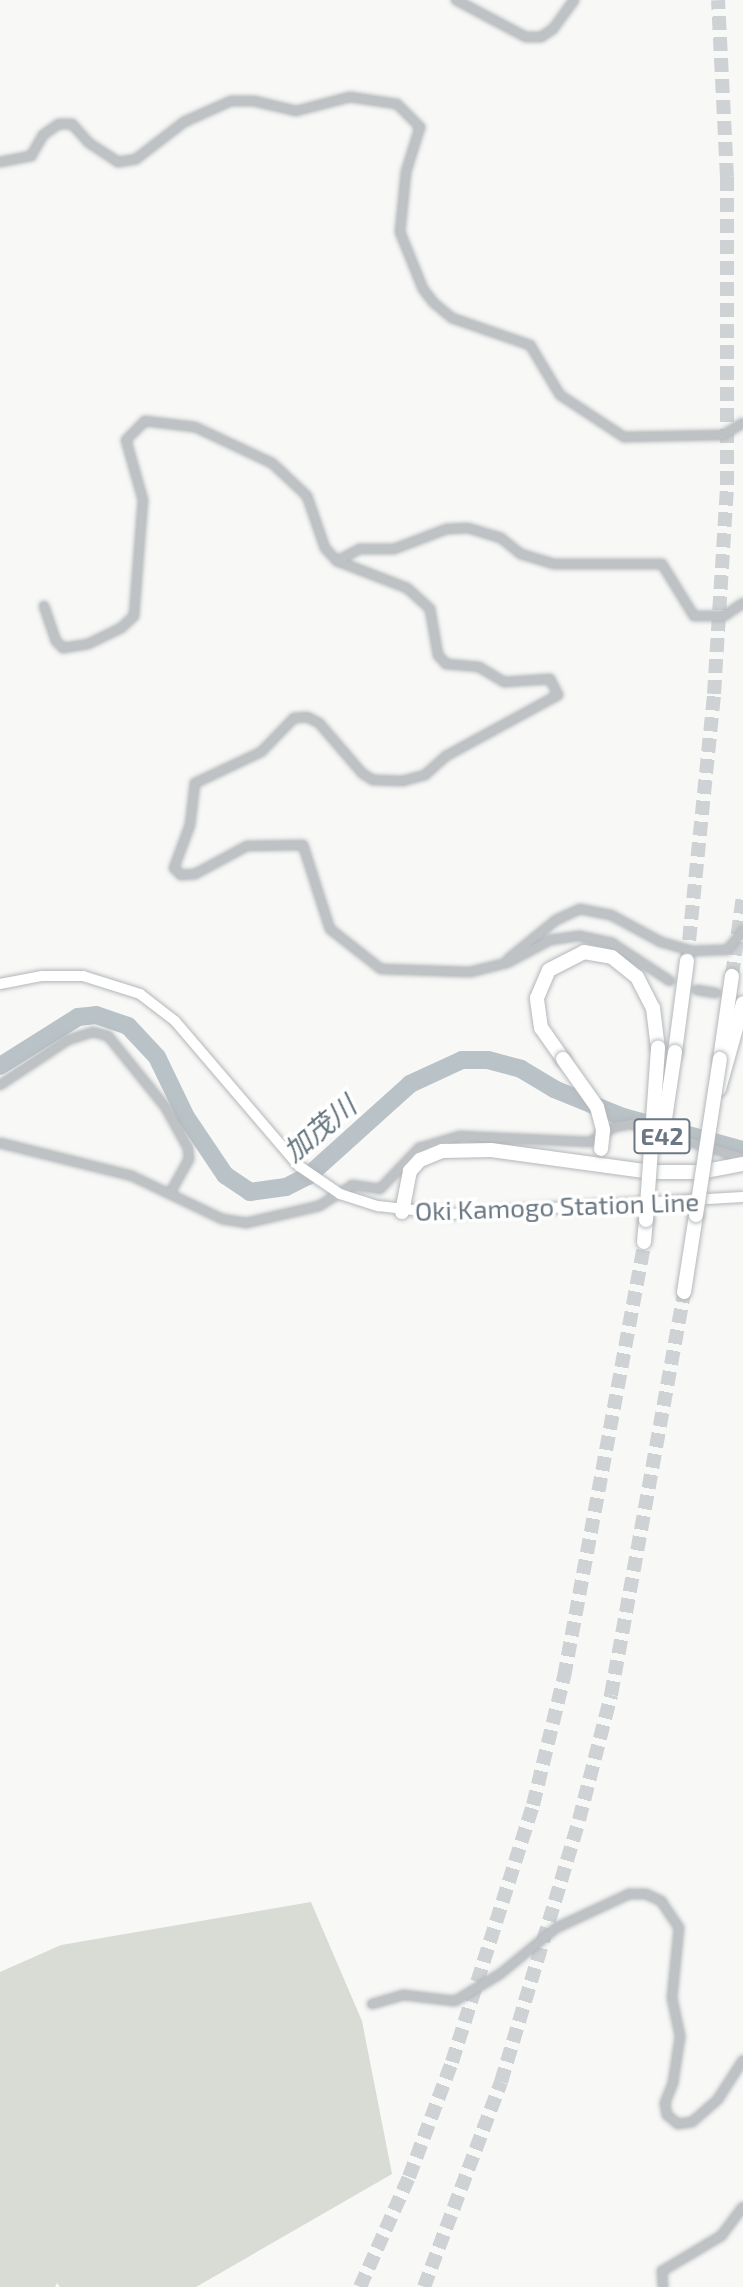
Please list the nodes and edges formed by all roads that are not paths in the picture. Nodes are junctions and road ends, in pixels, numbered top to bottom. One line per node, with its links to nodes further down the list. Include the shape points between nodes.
1 (456, 0): 2 (street, via 526,37 541,37 553,29)
2 (574, 0)
3 (0, 162): 4 (street, via 31,156 43,135 59,124 72,124 89,144 118,162 136,159 184,122 231,101 296,111 350,97 397,104 421,127 406,172 400,232 423,289 434,303 452,318 530,345 560,395 624,437 723,435)
4 (743, 423)
5 (337, 561): 6 (street, via 360,549 394,549 447,529 468,528 501,538 521,554 554,564 662,564 694,616 724,616); 7 (street, via 325,548 307,496 272,463 195,427 145,421 126,440 144,500 134,616 88,644 64,648 56,641); 10 (street, via 418,597 430,609 438,655 446,664 479,667 504,682 550,679 558,695 457,749 425,775 402,781 373,780 362,774 319,723 307,717 294,718 261,752 195,783 190,825 174,868 181,875 195,874 236,849 295,842 307,853 330,929 382,969 470,972)
6 (743, 603)
7 (44, 606)
8 (743, 931): 10 (street, via 727,950 702,952 668,945 611,915 580,909 550,924)
9 (687, 961): 27 (highway, E42, bridge)
10 (500, 966): 12 (street, via 550,940 591,936 627,951)
11 (732, 976): 17 (highway, E42)
12 (670, 981)
13 (0, 984): 24 (main road, Oki Kamogo Station Line, via 42,976 83,976 140,994 175,1021 299,1166)
14 (696, 990): 15 (street)
15 (716, 993)
16 (743, 1003): 17 (highway)
17 (724, 1061): 29 (highway, E42, bridge)
18 (0, 1085): 23 (street, via 68,1040 93,1032 108,1036 166,1108 188,1148 189,1159)
19 (0, 1143): 23 (street, via 132,1176)
20 (743, 1158): 24 (street, via 631,1124 614,1127 590,1142 460,1136 419,1148 380,1189 352,1185)
21 (743, 1164): 22 (highway, via 651,1172)
22 (591, 1165): 26 (highway, via 491,1150 434,1153 410,1171); 27 (highway, bridge, via 601,1149 597,1107 541,1028 537,998 549,970 584,952 612,957 637,977 653,1008 659,1047)
23 (170, 1193): 24 (street, via 222,1219 246,1223 319,1206)
24 (340, 1194): 26 (main road, Oki Kamogo Station Line)
25 (743, 1197): 26 (main road, Oki Kamogo Station Line, via 570,1204 466,1214)
26 (402, 1212)
27 (647, 1220): 28 (highway, E42)
28 (644, 1242)
29 (684, 1292)
30 (372, 2004): 31 (street, via 404,1995 455,2001 500,1974 556,1928 629,1894 646,1894 661,1901 679,1927 672,1998 680,2037 665,2103 667,2115 678,2124 692,2122 718,2099)
31 (743, 2060)
32 (743, 2207): 33 (street, via 721,2236 662,2271)
33 (663, 2287)

